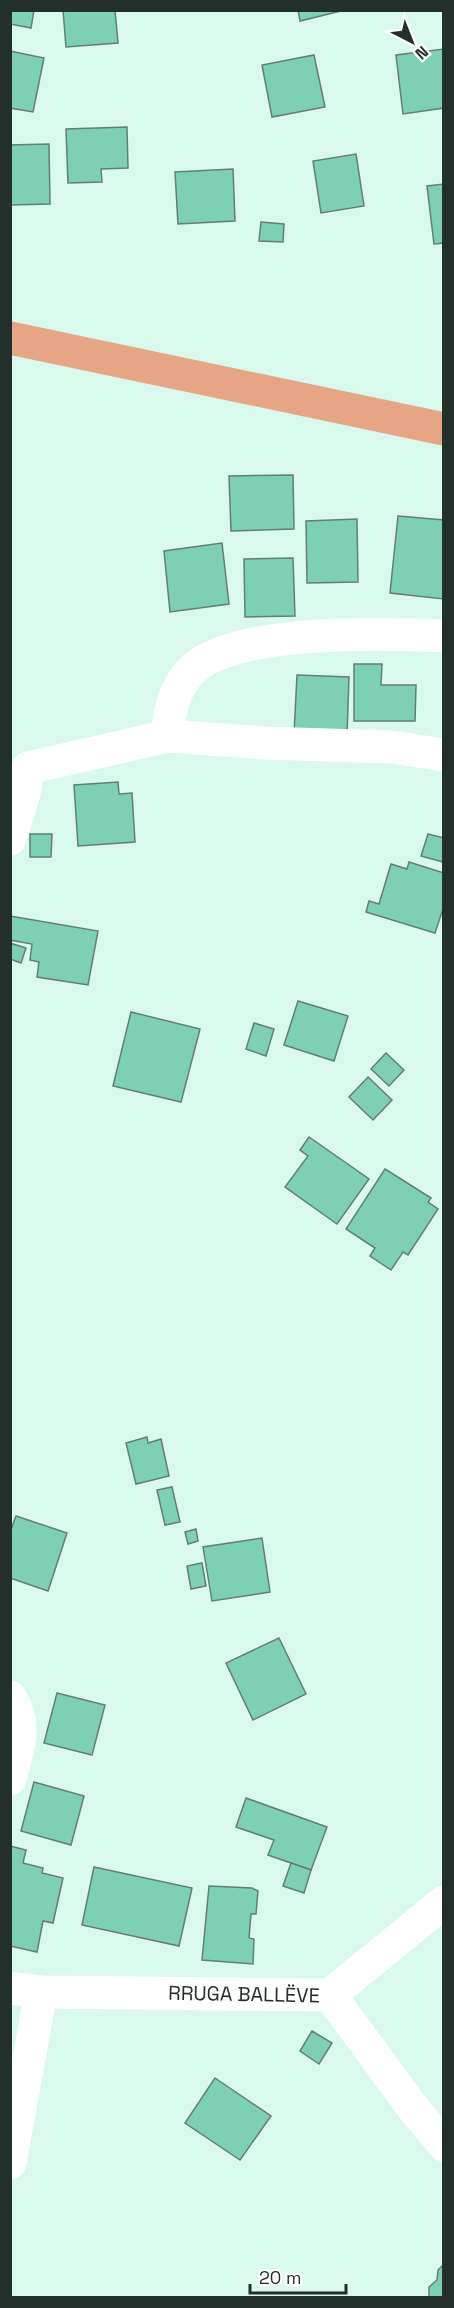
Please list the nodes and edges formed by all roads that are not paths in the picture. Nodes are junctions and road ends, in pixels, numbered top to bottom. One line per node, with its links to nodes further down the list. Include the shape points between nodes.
1 (444, 636): 2 (street, via 361,633 252,643 214,656 193,669 182,682 171,711)
2 (168, 736): 3 (street, via 392,747); 4 (street)
3 (444, 755)
4 (20, 766): 5 (street, via 25,790)
5 (10, 839)
6 (10, 1697): 7 (street, via 20,1717 21,1730)
7 (10, 1779)
8 (444, 1902): 10 (street, RRUGA BALLËVE)
9 (26, 1990): 10 (street, RRUGA BALLËVE); 12 (street)
10 (330, 1995): 11 (street)
11 (444, 2145)
12 (10, 2163)

